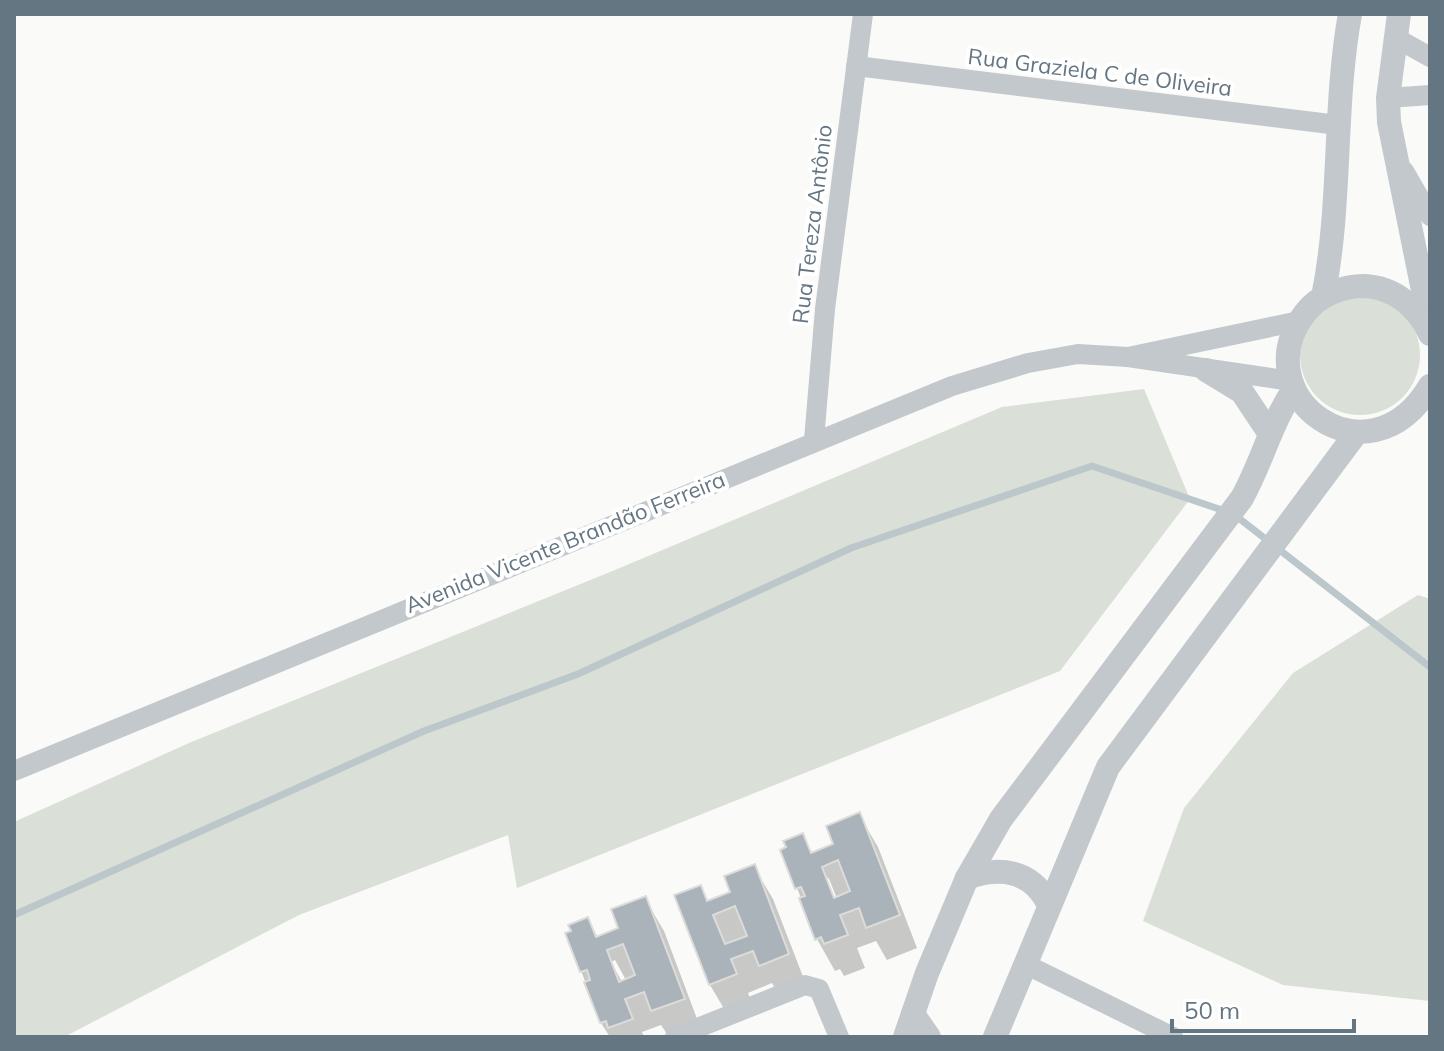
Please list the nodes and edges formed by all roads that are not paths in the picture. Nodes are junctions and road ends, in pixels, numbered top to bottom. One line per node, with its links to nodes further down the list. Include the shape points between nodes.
1 (863, 14): 5 (street, Rua Tereza Antônio)
2 (1350, 14): 8 (street)
3 (1397, 26): 4 (street); 7 (street)
4 (1430, 57)
5 (856, 66): 8 (street, Rua Graziela C de Oliveira); 21 (street, Rua Tereza Antônio)
6 (1430, 95): 7 (street)
7 (1388, 98): 9 (street)
8 (1338, 125): 11 (street, via 1333,248)
9 (1393, 149): 10 (street); 13 (street)
10 (1430, 216)
11 (1323, 297): 12 (street); 14 (street, via 1344,288 1388,291 1407,301)
12 (1299, 321): 15 (street); 17 (street, via 1290,340)
13 (1430, 325)
14 (1430, 334)
15 (1128, 357): 16 (street); 21 (street, Avenida Vicente Brandão Ferreira, via 1078,354 1028,363 952,386)
16 (1206, 370): 17 (street); 20 (street, via 1242,392)
17 (1292, 385): 19 (street, via 1314,416); 20 (street)
18 (1430, 386): 19 (street, via 1402,420)
19 (1357, 432): 24 (street, via 1108,767)
20 (1270, 434): 23 (street, via 1242,498 1001,819)
21 (814, 440): 22 (street, Avenida Vicente Brandão Ferreira)
22 (14, 771)
23 (967, 878): 24 (street, via 1012,872 1036,886); 26 (street)
24 (1048, 903): 25 (street)
25 (1027, 965): 31 (street); 32 (street)
26 (913, 1014): 29 (street); 30 (street)
27 (675, 1037): 28 (street, via 805,985 819,989)
28 (839, 1037)
29 (905, 1037)
30 (929, 1037)
31 (995, 1037)
32 (1173, 1037)

